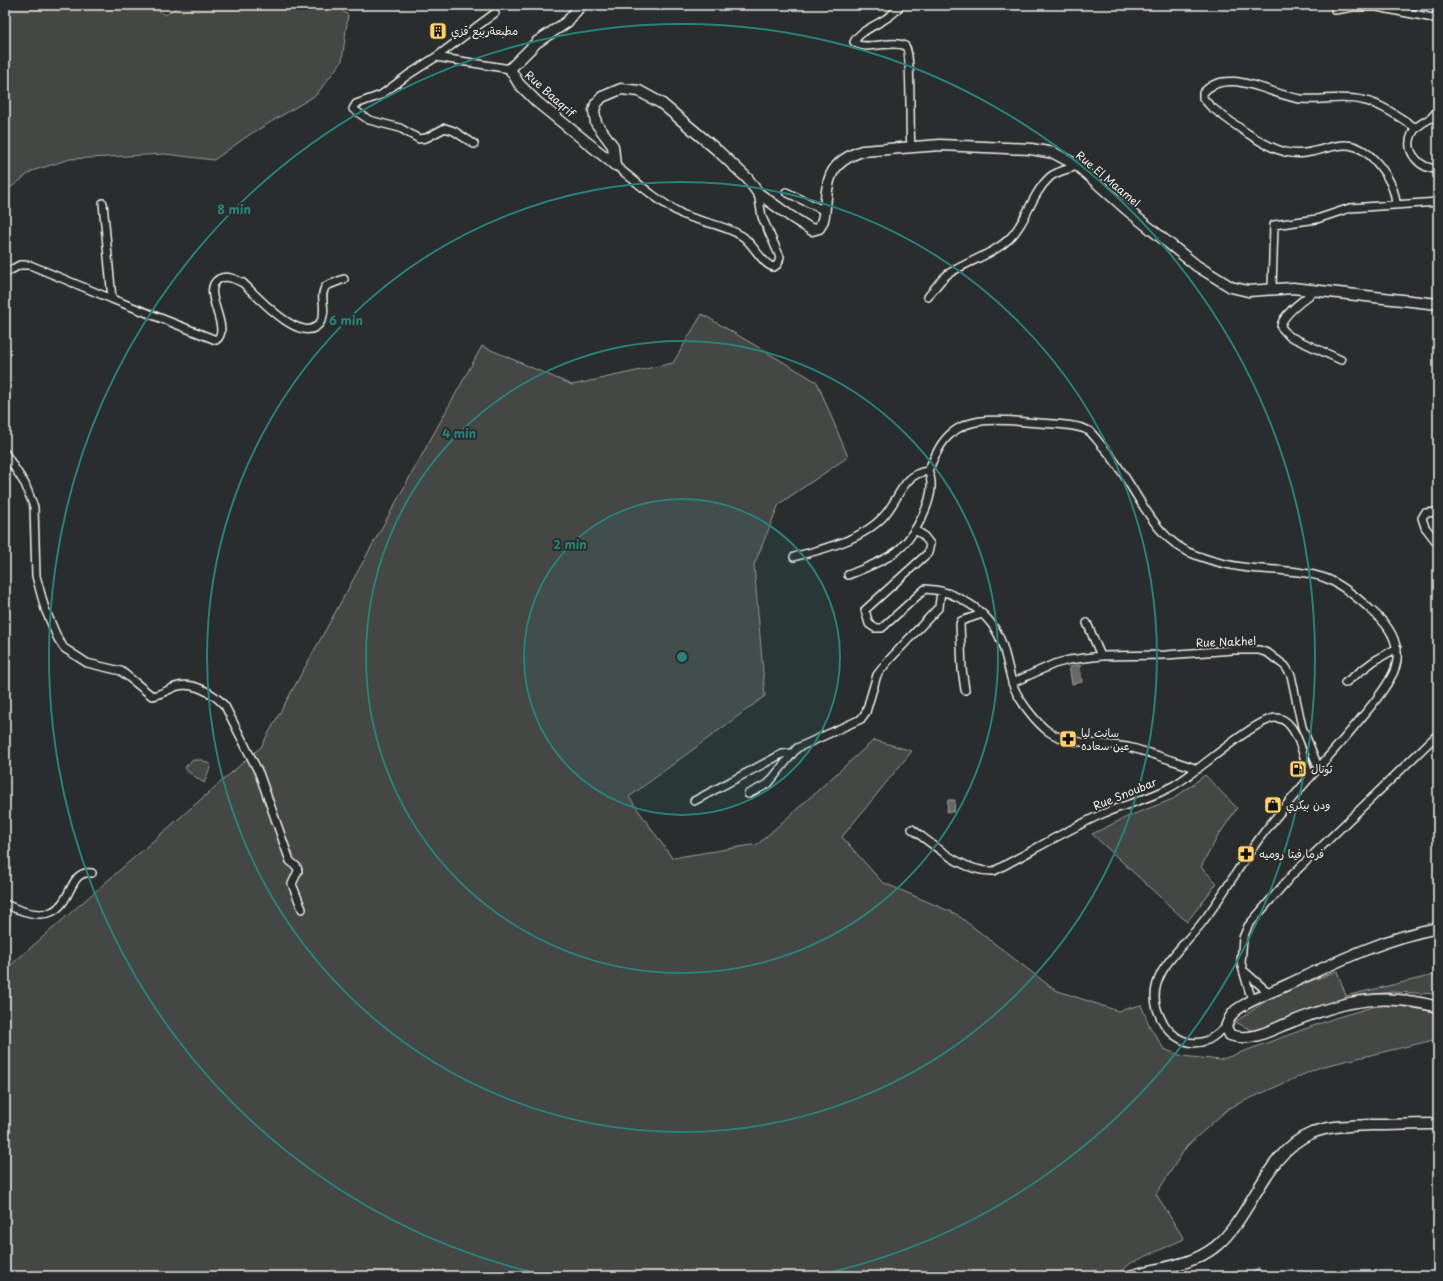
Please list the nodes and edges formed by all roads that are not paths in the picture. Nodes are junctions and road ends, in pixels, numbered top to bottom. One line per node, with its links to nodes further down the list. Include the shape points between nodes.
1 (581, 5): 8 (street, Rue Baaqrif, via 567,22 537,42)
2 (900, 5): 13 (street, via 854,42 861,45 899,44 907,47 910,71)
3 (1438, 8): 6 (street)
4 (1335, 10): 6 (street, via 1377,7)
5 (495, 13): 7 (street)
6 (1437, 19)
7 (436, 57): 8 (street); 12 (street, via 380,95 356,104 353,109 369,120 400,128 419,139 445,128)
8 (510, 69): 14 (street, Rue Baaqrif, via 528,93)
9 (1438, 110): 10 (street)
10 (1435, 119): 11 (street)
11 (1416, 128): 16 (street, via 1410,144 1414,156 1422,165); 21 (street, via 1388,111 1361,100 1291,97 1238,82 1213,85 1203,93 1203,98 1210,106 1272,147 1286,152 1297,153 1344,144 1366,151 1388,177 1395,193)
12 (474, 144)
13 (911, 147): 15 (street, Rue El Maamel, via 940,145 1044,150); 22 (street, Rue El Maamel, via 862,151 842,160 830,175)
14 (615, 166): 18 (street, via 682,214 740,234 766,263 774,267 780,257 762,217); 18 (street, via 613,146 596,123 594,111 602,97 621,89 631,89 650,96 670,110 733,165)
15 (1078, 166): 25 (street, Rue El Maamel, via 1126,209 1212,276 1231,287 1248,291); 27 (street, via 1050,177 1020,226 1009,238 995,249 947,275)
16 (1438, 169)
17 (786, 192): 22 (street)
18 (758, 193): 22 (street, Rue El Maamel, via 812,230 821,225)
19 (1438, 202): 21 (street)
20 (103, 203): 28 (street)
21 (1396, 204): 25 (street, via 1350,208 1317,219 1274,225)
22 (825, 211)
23 (5, 273): 28 (street, via 20,265 30,264)
24 (344, 279): 28 (street, via 326,286 322,292 322,321 315,328 304,330 291,324 243,284 234,279 220,278 215,282 212,294 220,324 219,337 216,340)
25 (1272, 288): 26 (street, Rue El Maamel)
26 (1315, 290): 29 (street, Rue El Maamel); 30 (street, via 1288,314 1281,327 1289,336)
27 (928, 297)
28 (112, 299)
29 (1438, 304)
30 (1341, 360)
31 (5, 453): 56 (street, via 30,495 35,522 36,576 46,615 58,639 64,648 87,663 121,671 152,696 184,685 209,692 218,698 225,706 256,766 290,861 297,867 298,871 292,884)
32 (928, 471): 34 (street, via 932,478 931,491); 36 (street, via 918,472 910,477 886,513 868,529 839,544); 41 (street, via 941,445 949,436 958,429 981,420 1069,426 1088,431 1120,468 1158,527 1170,542 1181,550 1219,563 1325,578 1374,612 1393,634)
33 (1438, 512): 35 (street, via 1425,513 1422,518 1425,527)
34 (915, 530): 37 (street, via 894,554); 38 (street, via 930,544 928,553 865,610 869,624 875,628 882,628 925,588)
35 (1438, 544)
36 (794, 557)
37 (848, 575)
38 (941, 591): 39 (street, via 966,601); 47 (street, via 939,607 877,676 866,712 861,718 816,738)
39 (982, 614): 43 (street, via 992,623 1001,639); 45 (street, via 961,621 960,624)
40 (1087, 624): 42 (street)
41 (1397, 648): 44 (street, via 1374,661); 49 (street, via 1395,668 1383,690)
42 (1102, 656): 43 (street, Rue Nakhel, via 1054,664); 49 (street, Rue Nakhel, via 1233,650 1259,650 1268,653 1285,666 1291,675 1302,727)
43 (1012, 683): 48 (street, via 1038,723 1052,734 1072,740 1132,748)
44 (1345, 683)
45 (965, 690)
46 (1438, 734): 58 (street, via 1292,875 1248,926 1241,947)
47 (792, 753): 51 (street, via 768,784); 52 (street, via 782,754)
48 (1198, 769): 50 (street, Rue Snoubar, via 1254,727 1275,718 1286,722 1293,730); 53 (street, Rue Snoubar, via 1167,789 1066,831 994,871 986,872 962,863 942,852)
49 (1319, 769): 50 (street)
50 (1310, 778): 62 (street, via 1262,835 1201,924 1169,961 1159,979 1154,994 1156,1006 1167,1030 1177,1038 1188,1042 1200,1042 1210,1039)
51 (748, 794)
52 (694, 801)
53 (912, 829)
54 (92, 873): 55 (street, via 82,873 78,876 61,905 49,914 27,913)
55 (5, 904)
56 (302, 909)
57 (1438, 928): 59 (street, via 1412,932 1382,942)
58 (1242, 970): 59 (street); 60 (street)
59 (1268, 993): 60 (street)
60 (1252, 1001): 62 (street, via 1229,1017)
61 (1438, 1008): 62 (street, via 1411,1001 1367,1000 1327,1009 1248,1037 1238,1038 1230,1035)
62 (1226, 1027)
63 (1438, 1124): 64 (street, via 1341,1126 1307,1135 1285,1151 1237,1223 1216,1246 1184,1264)
64 (1130, 1276)

